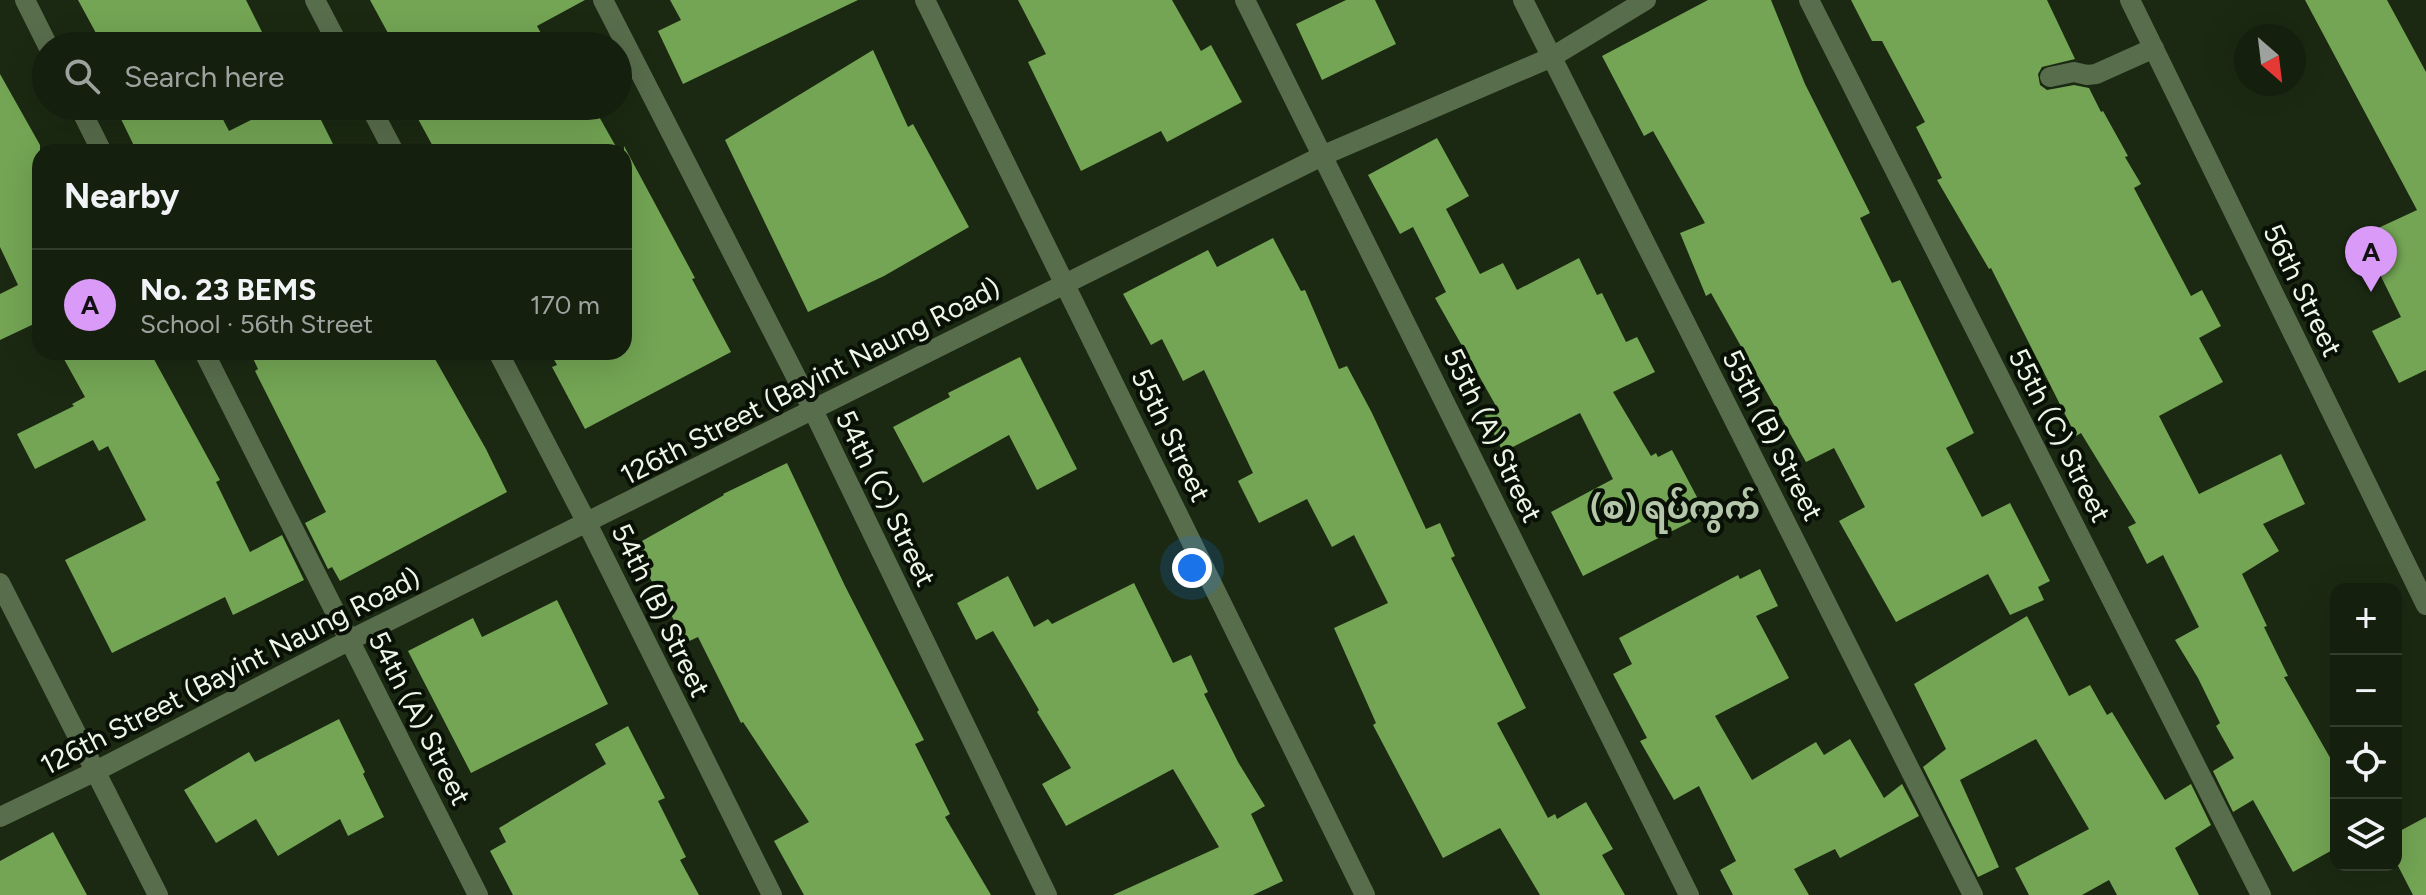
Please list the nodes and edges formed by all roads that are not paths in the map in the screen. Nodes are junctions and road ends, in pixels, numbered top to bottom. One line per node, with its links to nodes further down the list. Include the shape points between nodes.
1 (25, 0): 10 (street)
2 (315, 0): 11 (street)
3 (603, 0): 12 (street, 54th (C) Street)
4 (925, 0): 22 (street, 55th Street)
5 (1245, 0): 21 (street, 55th (A) Street)
6 (1523, 0): 15 (street, 55th (B) Street)
7 (1646, 0): 15 (street, 126th Street (Bayint Naung Road))
8 (1809, 0): 39 (street, 55th (C) Street)
9 (2130, 0): 13 (street, 56th Street)
10 (41, 32)
11 (332, 32)
12 (619, 32)
13 (2154, 48): 16 (street, via 2096,74); 28 (street, 56th Street)
14 (632, 57): 25 (street, 54th (C) Street)
15 (1552, 57): 21 (street, 126th Street (Bayint Naung Road)); 38 (street, 55th (B) Street)
16 (2050, 77)
17 (86, 120): 19 (street)
18 (377, 120): 20 (street)
19 (98, 144)
20 (390, 144)
21 (1324, 155): 22 (street, 126th Street (Bayint Naung Road)); 37 (street, 55th (A) Street)
22 (1066, 284): 25 (street, 126th Street (Bayint Naung Road)); 36 (street, 55th Street)
23 (208, 360): 29 (street, 54th (A) Street)
24 (502, 360): 26 (street, 54th (B) Street)
25 (813, 410): 26 (street, 126th Street (Bayint Naung Road)); 35 (street, 54th (C) Street)
26 (587, 523): 29 (street, 126th Street (Bayint Naung Road)); 34 (street, 54th (B) Street)
27 (0, 583): 30 (street)
28 (2426, 605)
29 (350, 640): 30 (street, 126th Street (Bayint Naung Road)); 33 (street, 54th (A) Street)
30 (96, 771): 31 (street, 126th Street (Bayint Naung Road)); 32 (street)
31 (0, 817)
32 (158, 895)
33 (478, 895)
34 (772, 895)
35 (1047, 895)
36 (1365, 895)
37 (1689, 895)
38 (1973, 895)
39 (2261, 895)

